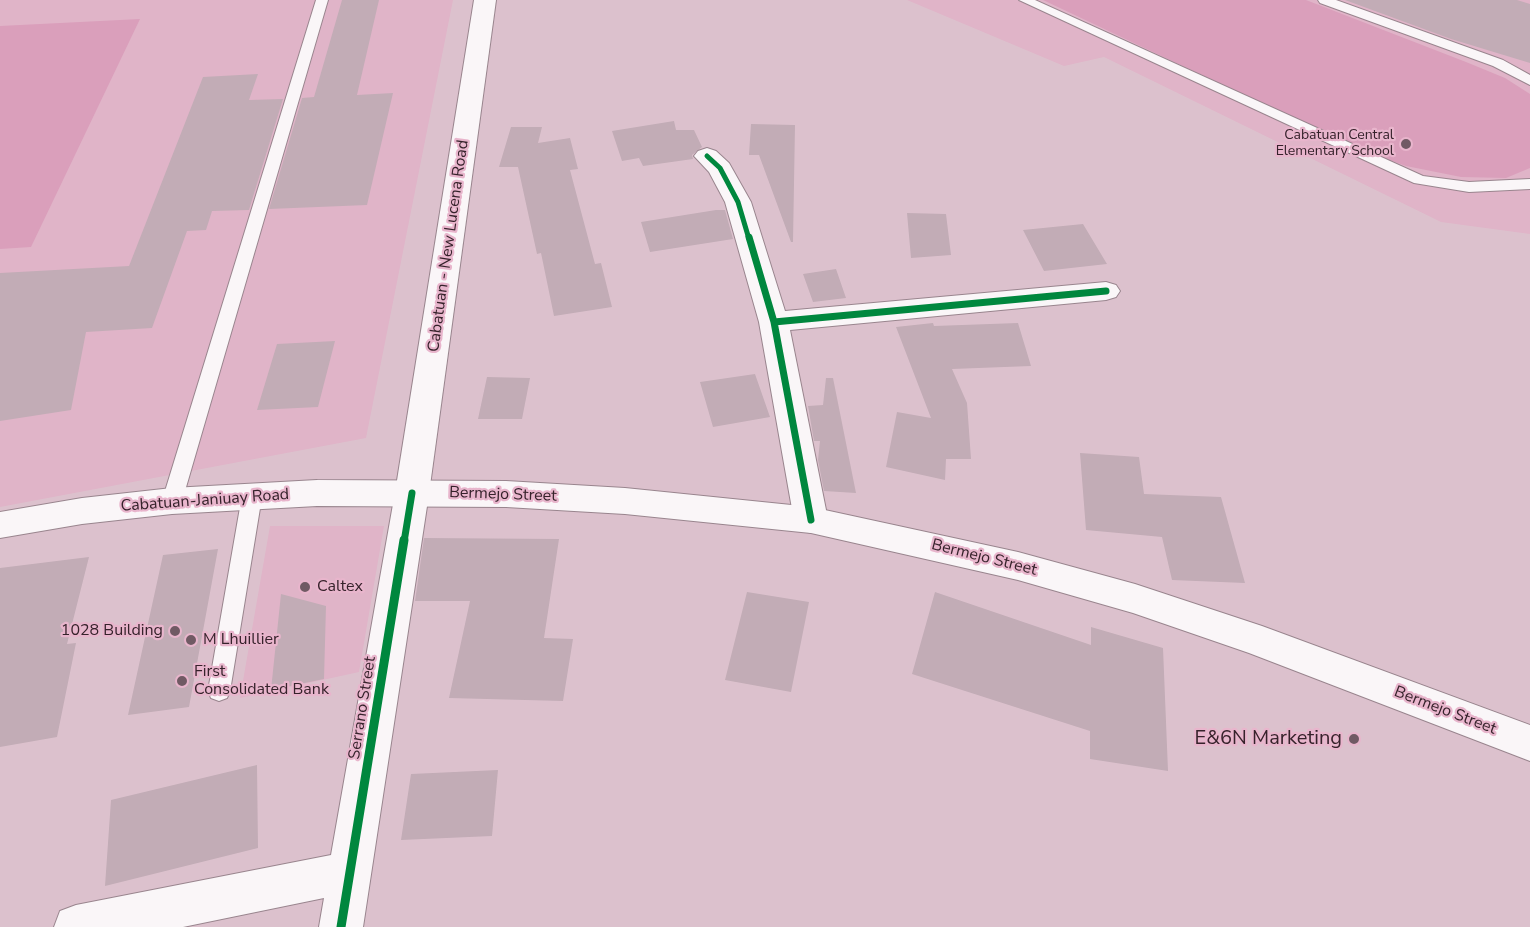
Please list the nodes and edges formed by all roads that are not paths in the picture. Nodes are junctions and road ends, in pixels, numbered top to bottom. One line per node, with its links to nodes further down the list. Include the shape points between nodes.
1 (322, 0): 12 (lane)
2 (485, 0): 10 (main road, Cabatuan - New Lucena Road)
3 (1025, 0): 7 (lane, via 1419,180 1469,187)
4 (1324, 0): 5 (lane, via 1498,63)
5 (1530, 81)
6 (707, 156): 9 (main road, via 720,168 738,202)
7 (1530, 184)
8 (1106, 291): 9 (main road)
9 (774, 322): 13 (main road)
10 (412, 493): 11 (main road, Cabatuan-Janiuay Road); 13 (main road, Bermejo Street, via 625,501); 17 (main road, Serrano Street)
11 (252, 496): 12 (main road, Cabatuan-Janiuay Road); 15 (lane)
12 (172, 501): 14 (main road, Cabatuan-Janiuay Road)
13 (811, 520): 16 (main road, Bermejo Street, via 1018,566 1135,599 1262,642)
14 (0, 525)
15 (219, 690)
16 (1530, 743)
17 (350, 872): 18 (main road); 19 (main road, Serrano Street)
18 (76, 927)
19 (341, 927)

